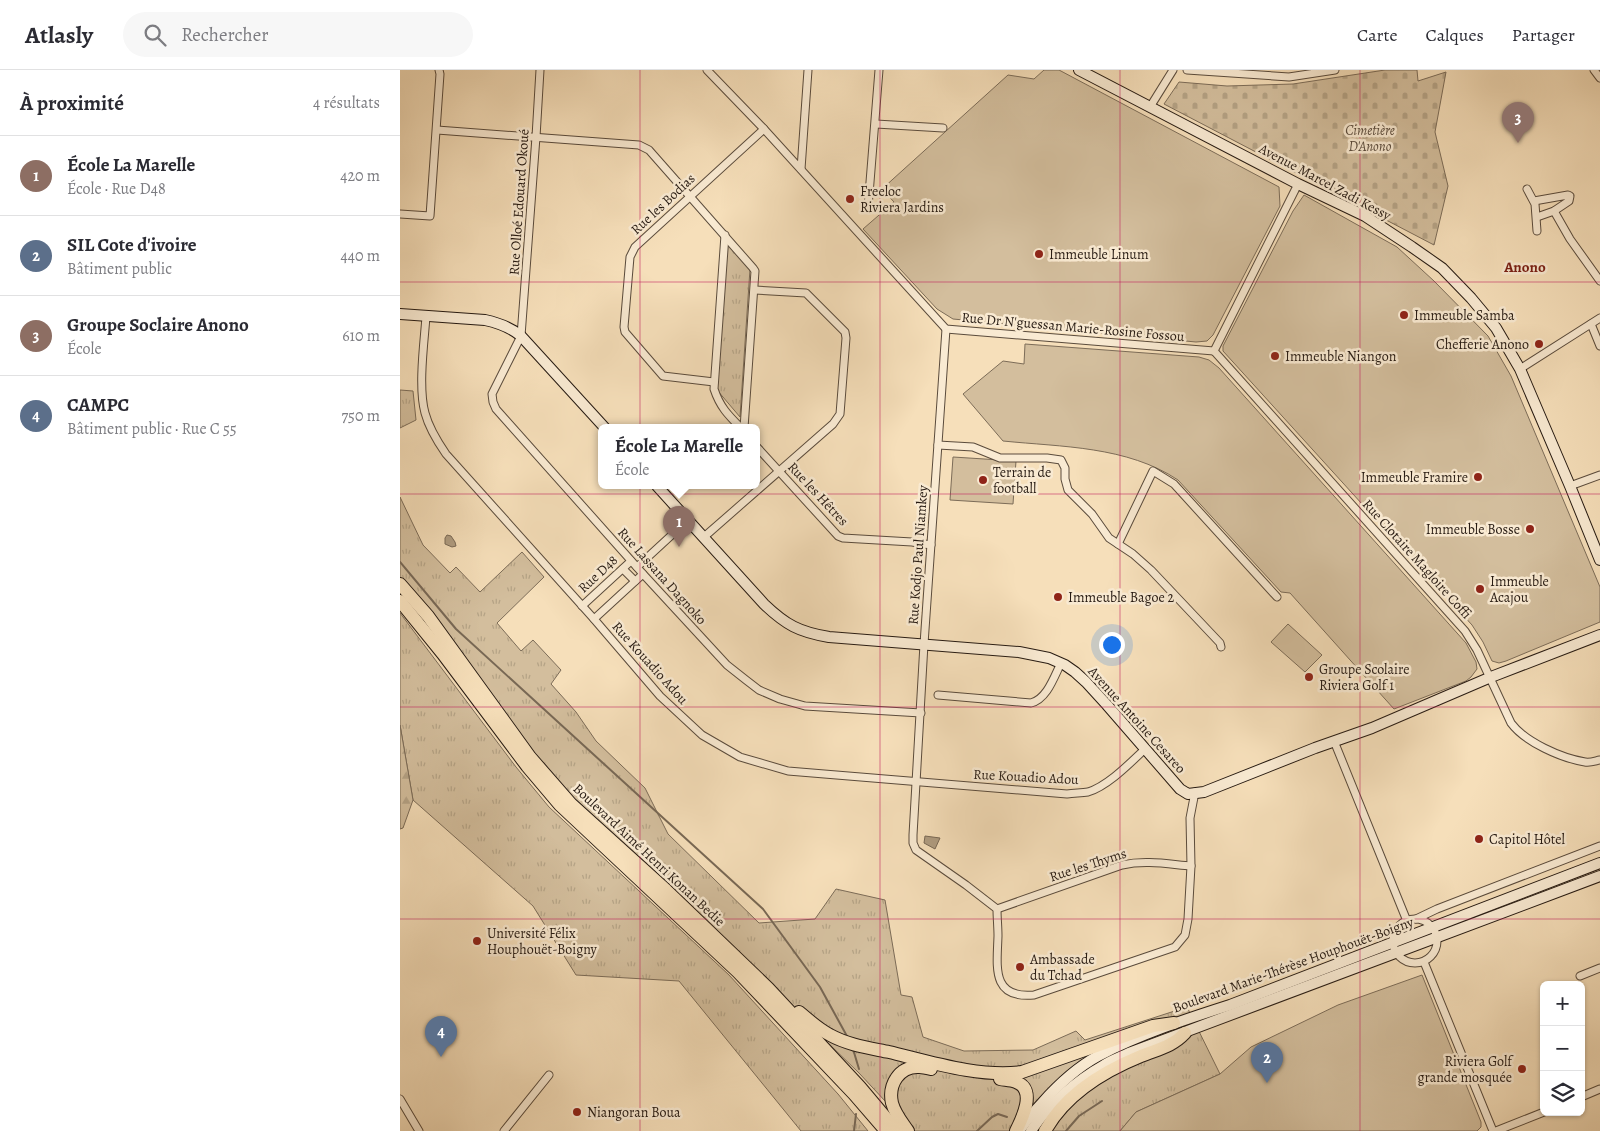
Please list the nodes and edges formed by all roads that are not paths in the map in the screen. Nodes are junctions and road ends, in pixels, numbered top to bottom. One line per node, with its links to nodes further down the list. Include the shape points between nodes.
1 (439, 70): 18 (street)
2 (540, 70): 19 (street, Rue Olloé Edouard Okoué)
3 (707, 70): 17 (street, Rue Dr N'guessan Marie-Rosine Fossou)
4 (808, 70): 20 (street)
5 (879, 70): 15 (street)
6 (1079, 70): 11 (street, Avenue Marcel Zadi Kessy)
7 (1173, 70): 14 (street)
8 (1187, 70): 12 (street)
9 (1335, 70): 12 (street)
10 (1594, 70): 13 (street)
11 (1092, 73): 14 (street, Avenue Marcel Zadi Kessy)
12 (1289, 74)
13 (1600, 78)
14 (1150, 107): 21 (street, Avenue Marcel Zadi Kessy)
15 (876, 124): 16 (street); 25 (street)
16 (943, 128)
17 (764, 129): 20 (street, Rue Dr N'guessan Marie-Rosine Fossou); 23 (street, Rue les Bodias)
18 (437, 130): 19 (street); 27 (street, via 430,216)
19 (536, 137): 23 (street, via 639,145 650,150); 38 (street, Rue Olloé Edouard Okoué)
20 (801, 169): 37 (street, Rue Dr N'guessan Marie-Rosine Fossou)
21 (1298, 184): 40 (street); 41 (street, Avenue Marcel Zadi Kessy, via 1365,216 1442,268 1496,328)
22 (1527, 190): 24 (street)
23 (690, 195): 30 (street); 42 (street, Rue les Bodias, via 632,252 624,327 633,343 663,376)
24 (1534, 201): 26 (street, via 1570,196); 28 (street)
25 (868, 207)
26 (1554, 211): 28 (street); 31 (street)
27 (400, 214)
28 (1537, 217): 29 (street)
29 (1537, 231)
30 (725, 235): 32 (street, via 755,271); 42 (street)
31 (1600, 281)
32 (754, 290): 45 (street); 48 (street, via 806,293 845,332 846,338 840,414 833,424)
33 (400, 314): 34 (street)
34 (426, 317): 38 (street, via 485,320 499,323); 67 (street, Rue Kouadio Adou, via 422,394 424,411 436,439)
35 (1600, 318): 36 (street)
36 (1591, 324): 39 (street); 41 (street)
37 (946, 329): 40 (street, Rue Dr N'guessan Marie-Rosine Fossou); 46 (street, Rue Kodjo Paul Niamkey)
38 (521, 336): 43 (street); 59 (street, Rue Lassana Dagnoko, via 492,394 496,409)
39 (1600, 346)
40 (1214, 351): 73 (street, Rue Clotaire Magloire Coffi, via 1465,631)
41 (1520, 369): 50 (street, Avenue Marcel Zadi Kessy)
42 (714, 382): 44 (street, via 723,410)
43 (601, 424)
44 (739, 424)
45 (743, 424)
46 (938, 445): 56 (street, via 973,447 1000,458 1061,460 1068,490 1088,509 1109,538); 57 (street, Rue Kodjo Paul Niamkey)
47 (760, 450): 48 (street, Rue les Hêtres)
48 (779, 471): 51 (street); 57 (street, Rue les Hêtres, via 838,536)
49 (1600, 475): 50 (street)
50 (1570, 486): 58 (street, Avenue Marcel Zadi Kessy)
51 (760, 488)
52 (661, 489): 54 (street, Avenue Antoine Cesareo)
53 (759, 489): 55 (street)
54 (688, 520): 55 (street, Avenue Antoine Cesareo); 60 (street, Rue D48)
55 (704, 537): 70 (street, Avenue Antoine Cesareo, via 764,604 781,620 804,632)
56 (1118, 544): 65 (street, via 1153,471 1174,484); 71 (street, via 1168,586)
57 (931, 545): 70 (street, Rue Kodjo Paul Niamkey)
58 (1600, 560)
59 (631, 561): 60 (street, Rue Lassana Dagnoko); 61 (street, Rue D48)
60 (637, 567): 62 (street, Rue Lassana Dagnoko)
61 (623, 569): 63 (street); 67 (street, Rue D48)
62 (642, 574): 63 (street); 75 (street, Rue Lassana Dagnoko, via 727,665 759,690 805,706)
63 (634, 582): 68 (street)
64 (400, 584): 95 (highway, Boulevard Aimé Henri Konan Bedie, via 428,616 530,757 572,804)
65 (1277, 597)
66 (400, 601): 100 (highway, Boulevard Aimé Henri Konan Bedie, via 560,805 738,972)
67 (582, 606): 68 (street, Rue Kouadio Adou)
68 (594, 619): 79 (street, Rue Kouadio Adou, via 660,696 702,735 740,757 788,771)
69 (1600, 635): 73 (street)
70 (924, 644): 72 (street, Avenue Antoine Cesareo, via 1026,653); 75 (street, Rue Kodjo Paul Niamkey)
71 (1221, 648)
72 (1061, 663): 74 (street, via 1044,695 1031,703); 77 (street, Avenue Antoine Cesareo, via 1086,682)
73 (1491, 677): 76 (street); 78 (street, Rue Clotaire Magloire Coffi, via 1517,732 1553,752 1586,763)
74 (938, 696)
75 (921, 713): 79 (street, Rue Kodjo Paul Niamkey)
76 (1334, 741): 80 (street, via 1204,792); 87 (street)
77 (1145, 748): 79 (street, Rue Kouadio Adou, via 1126,768 1098,788 1081,793); 80 (street, Avenue Antoine Cesareo, via 1180,788 1188,794)
78 (1600, 760)
79 (916, 782): 85 (street, Rue Kodjo Paul Niamkey, via 913,835 916,850)
80 (1195, 792): 83 (street, via 1190,818)
81 (1600, 846): 86 (street)
82 (1600, 863): 88 (street, Boulevard Marie-Thérèse Houphouët-Boigny)
83 (1191, 866): 85 (street, Rue les Thyms, via 1151,862 1122,865); 85 (street, via 1185,936 1176,947 1034,995 1013,994 999,980)
84 (1600, 876): 89 (street, Boulevard Marie-Thérèse Houphouët-Boigny)
85 (996, 909)
86 (1416, 919): 87 (street); 88 (street)
87 (1407, 921): 90 (street, via 1396,930)
88 (1432, 927): 89 (street); 90 (street, Boulevard Marie-Thérèse Houphouët-Boigny)
89 (1437, 937): 91 (street, Boulevard Marie-Thérèse Houphouët-Boigny); 92 (street, via 1435,952)
90 (1393, 942): 91 (street); 96 (street, Boulevard Marie-Thérèse Houphouët-Boigny)
91 (1396, 953): 92 (street, via 1414,964); 97 (street, Boulevard Marie-Thérèse Houphouët-Boigny)
92 (1424, 962): 112 (street)
93 (1600, 968): 94 (street)
94 (1580, 976)
95 (768, 988): 96 (highway, via 785,997 820,1029 847,1042 991,1074 1022,1072 1153,1026); 100 (highway, Boulevard Aimé Henri Konan Bedie, via 846,1072)
96 (1174, 1023): 109 (street, Boulevard Marie-Thérèse Houphouët-Boigny, via 1079,1068 1048,1096)
97 (1185, 1033): 110 (street, Boulevard Marie-Thérèse Houphouët-Boigny, via 1104,1064 1054,1104); 111 (highway, via 1176,1042 1107,1072 1078,1092)
98 (548, 1075): 105 (street)
99 (1600, 1089): 101 (street)
100 (857, 1090): 106 (highway, Boulevard Aimé Henri Konan Bedie, via 868,1110); 107 (highway, Boulevard Aimé Henri Konan Bedie)
101 (1585, 1095)
102 (400, 1099): 104 (street)
103 (1540, 1114): 112 (street)
104 (419, 1131)
105 (504, 1131)
106 (886, 1131)
107 (897, 1131)
108 (908, 1131): 109 (highway, via 892,1104 891,1087 903,1071 918,1066 1017,1082 1027,1100)
109 (1018, 1131)
110 (1031, 1131)
111 (1045, 1131)
112 (1495, 1131)

